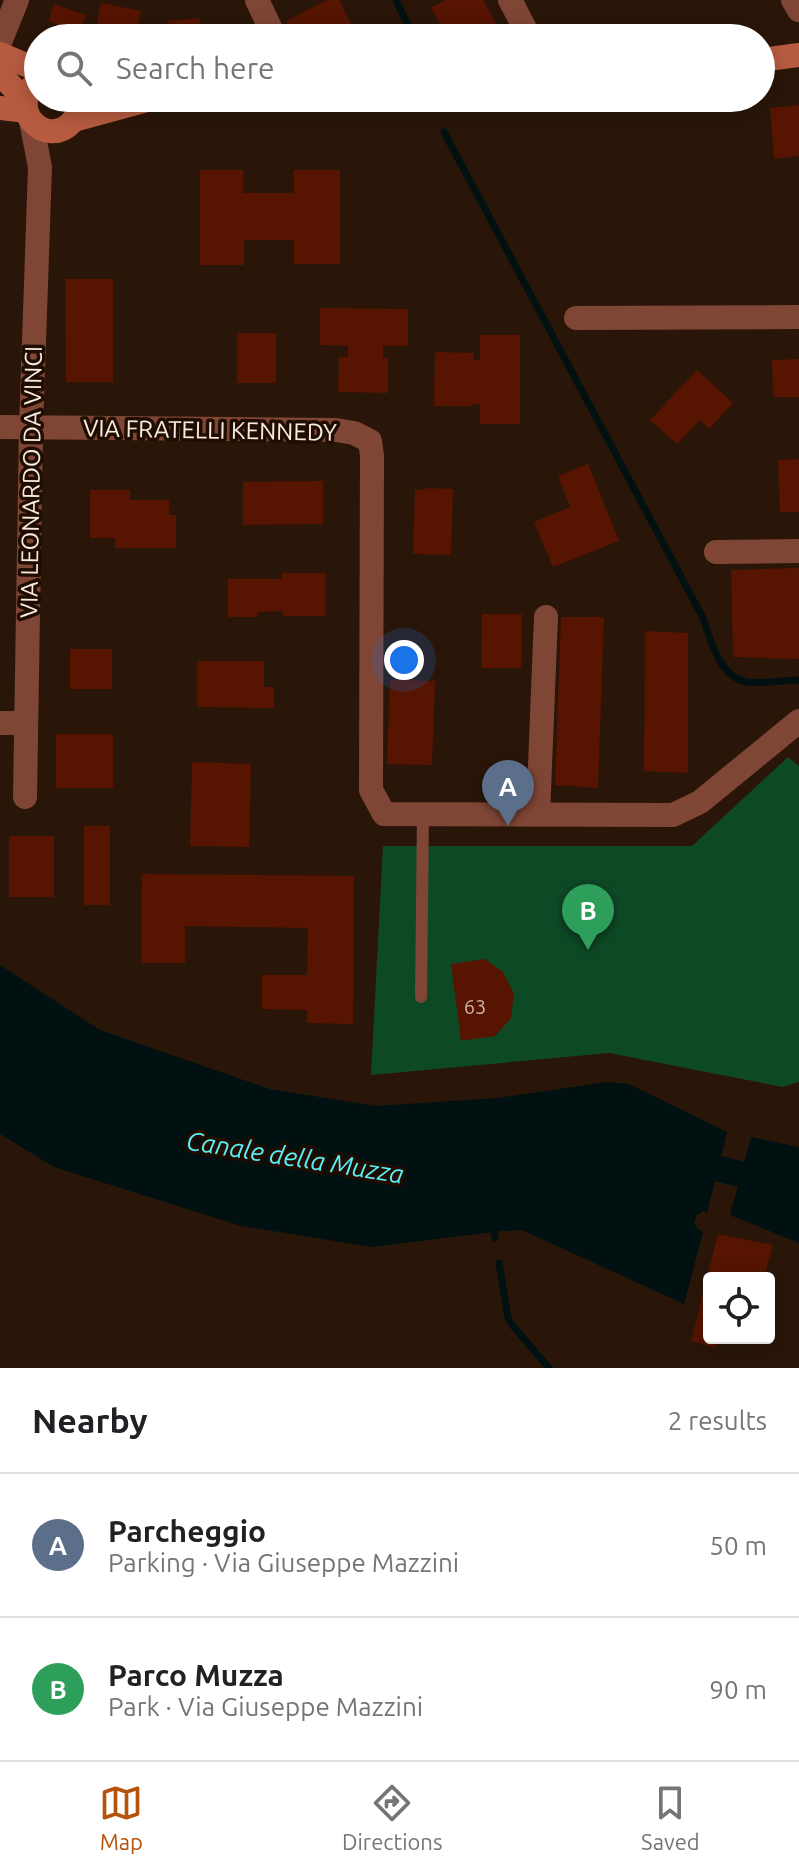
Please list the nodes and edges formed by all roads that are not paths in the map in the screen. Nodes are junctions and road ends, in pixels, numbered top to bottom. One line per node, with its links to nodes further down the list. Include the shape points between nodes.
1 (17, 0): 8 (street)
2 (257, 0): 6 (street)
3 (510, 0): 7 (street)
4 (793, 0): 5 (street)
5 (799, 10)
6 (268, 24)
7 (523, 24)
8 (0, 42)
9 (0, 54): 12 (street)
10 (799, 55): 11 (street)
11 (775, 58)
12 (24, 64)
13 (0, 74): 14 (street)
14 (24, 97)
15 (24, 104): 16 (street)
16 (0, 108)
17 (31, 112): 20 (street, VIA LEONARDO DA VINCI)
18 (33, 112): 19 (street, via 39,128 50,131)
19 (73, 115): 20 (street)
20 (40, 167): 24 (street, VIA LEONARDO DA VINCI)
21 (799, 317): 22 (street)
22 (576, 318)
23 (0, 427): 24 (street, VIA FRATELLI KENNEDY)
24 (31, 428): 30 (street, VIA LEONARDO DA VINCI); 32 (street, VIA FRATELLI KENNEDY, via 336,430 370,441 371,790 384,814)
25 (799, 551): 26 (street)
26 (716, 552)
27 (546, 617): 33 (street)
28 (799, 721): 33 (street, via 700,802 673,815)
29 (0, 723): 30 (street)
30 (26, 723): 31 (street, VIA LEONARDO DA VINCI)
31 (25, 797)
32 (423, 814): 33 (street); 34 (lane)
33 (538, 815)
34 (421, 997)

